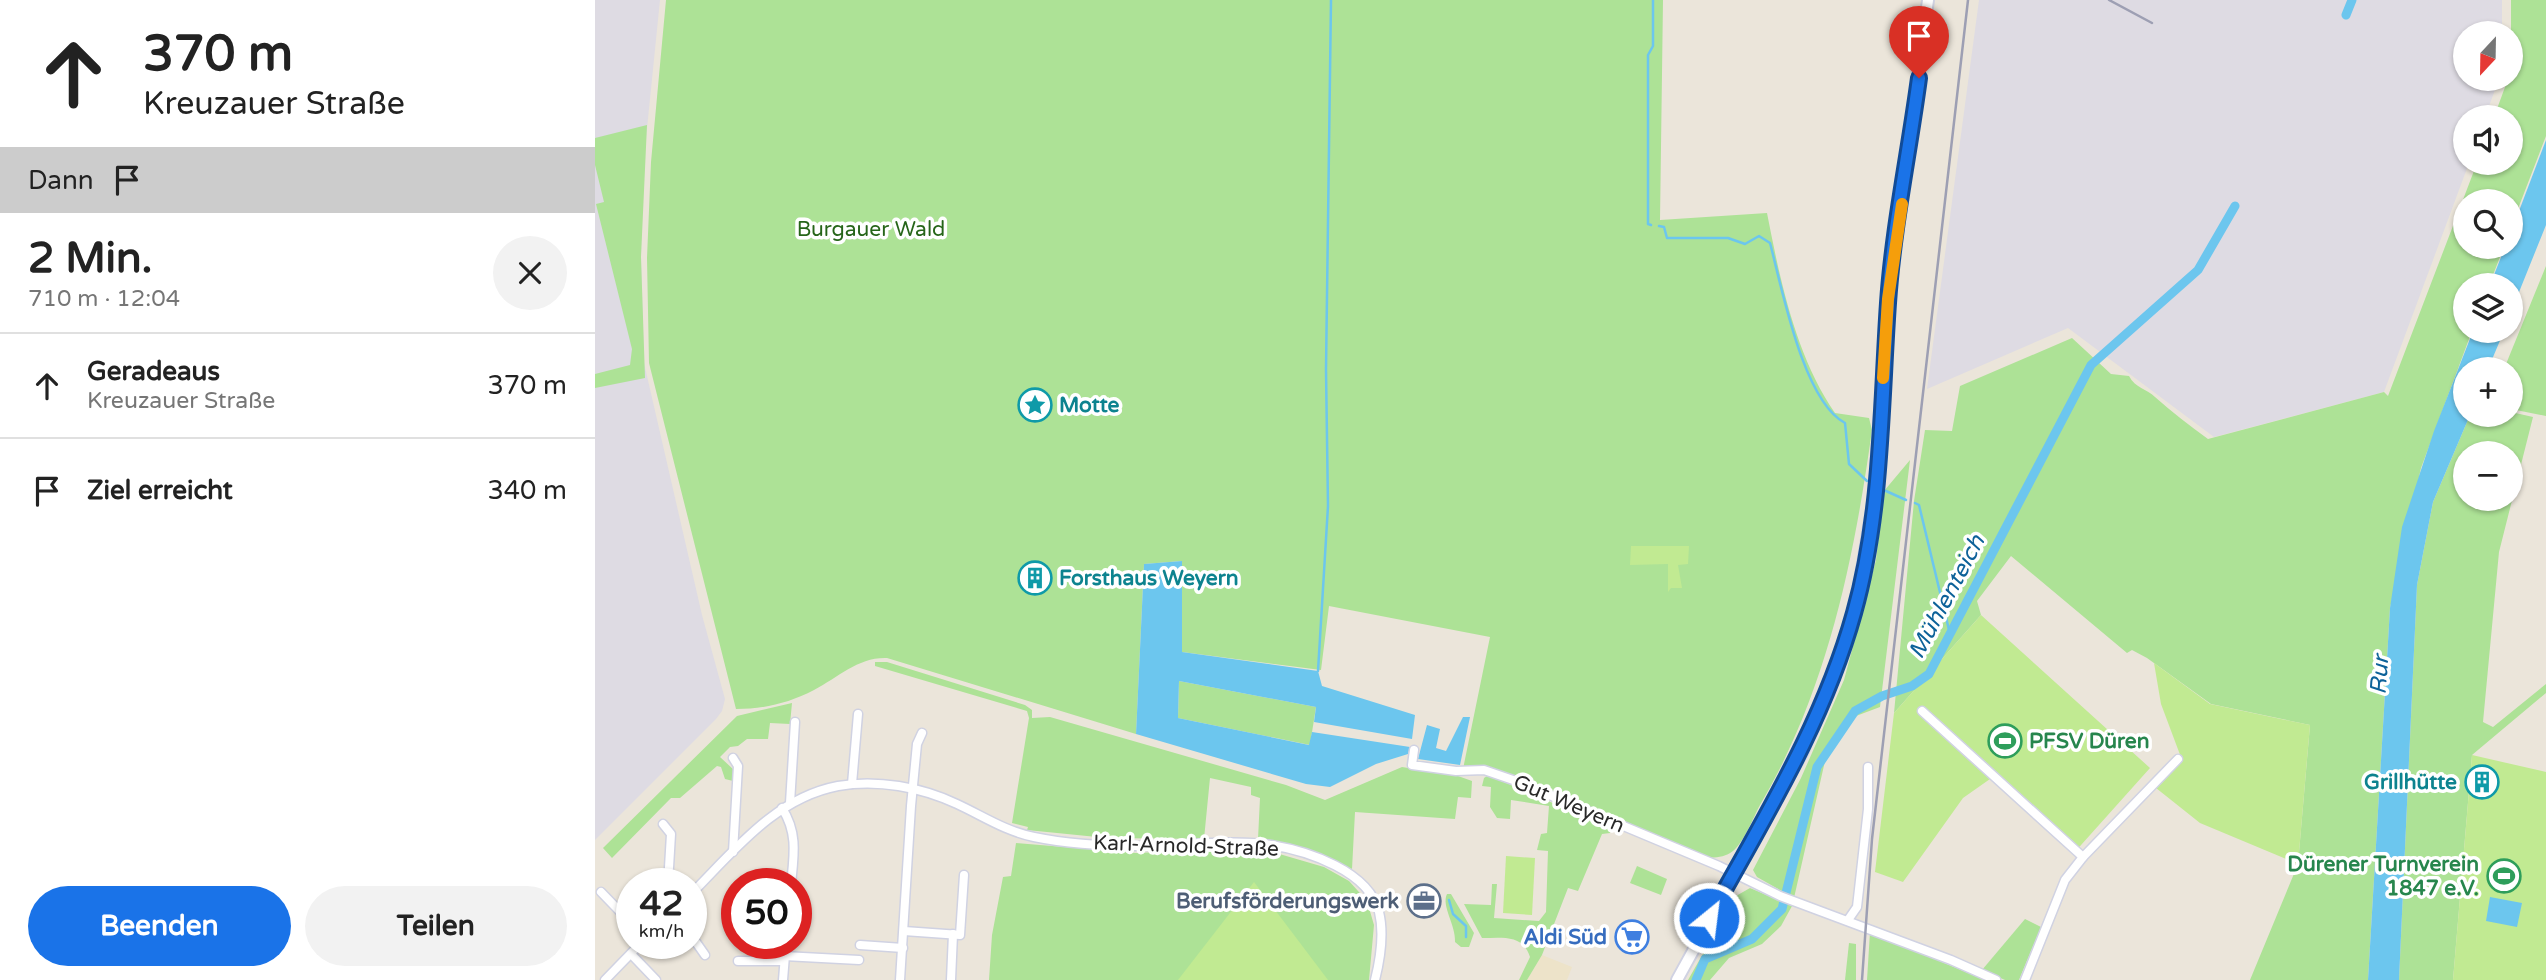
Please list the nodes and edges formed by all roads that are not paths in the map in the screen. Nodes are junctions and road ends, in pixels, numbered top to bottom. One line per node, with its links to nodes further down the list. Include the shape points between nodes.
1 (1928, 0): 18 (main road, via 1888,299 1874,497 1854,612 1803,751)
2 (1922, 710): 15 (street)
3 (857, 714): 10 (street)
4 (796, 722): 12 (street)
5 (922, 733): 11 (street)
6 (1414, 750): 18 (street, Gut Weyern, via 1412,765 1484,770)
7 (733, 758): 14 (street, via 738,766)
8 (2178, 759): 15 (street)
9 (1868, 767): 23 (street, via 1857,907)
10 (852, 784): 11 (street, Karl-Arnold-Straße); 12 (street, Karl-Arnold-Straße, via 815,792)
11 (913, 789): 24 (street); 39 (street, Karl-Arnold-Straße, via 1026,835 1112,845 1258,844 1327,862 1362,886 1379,911)
12 (786, 806): 14 (street); 17 (street, via 795,841)
13 (663, 824): 16 (street, via 671,834)
14 (733, 852): 20 (street)
15 (2083, 857): 42 (street, via 2065,880)
16 (669, 868)
17 (792, 868)
18 (1734, 873): 23 (street, via 1780,896); 40 (main road)
19 (964, 875): 25 (street, via 960,935)
20 (707, 878)
21 (601, 892): 22 (street)
22 (616, 907)
23 (1848, 920): 41 (street)
24 (904, 931): 25 (street); 27 (street)
25 (953, 934): 38 (street)
26 (860, 946): 27 (street)
27 (903, 948): 37 (street)
28 (626, 959): 34 (street)
29 (636, 959): 35 (street)
30 (741, 959): 33 (street)
31 (784, 959): 32 (street); 36 (street)
32 (859, 960)
33 (738, 961)
34 (605, 980)
35 (656, 980)
36 (783, 980)
37 (900, 980)
38 (951, 980)
39 (1375, 980)
40 (1677, 980)
41 (1996, 980)
42 (2025, 980)

